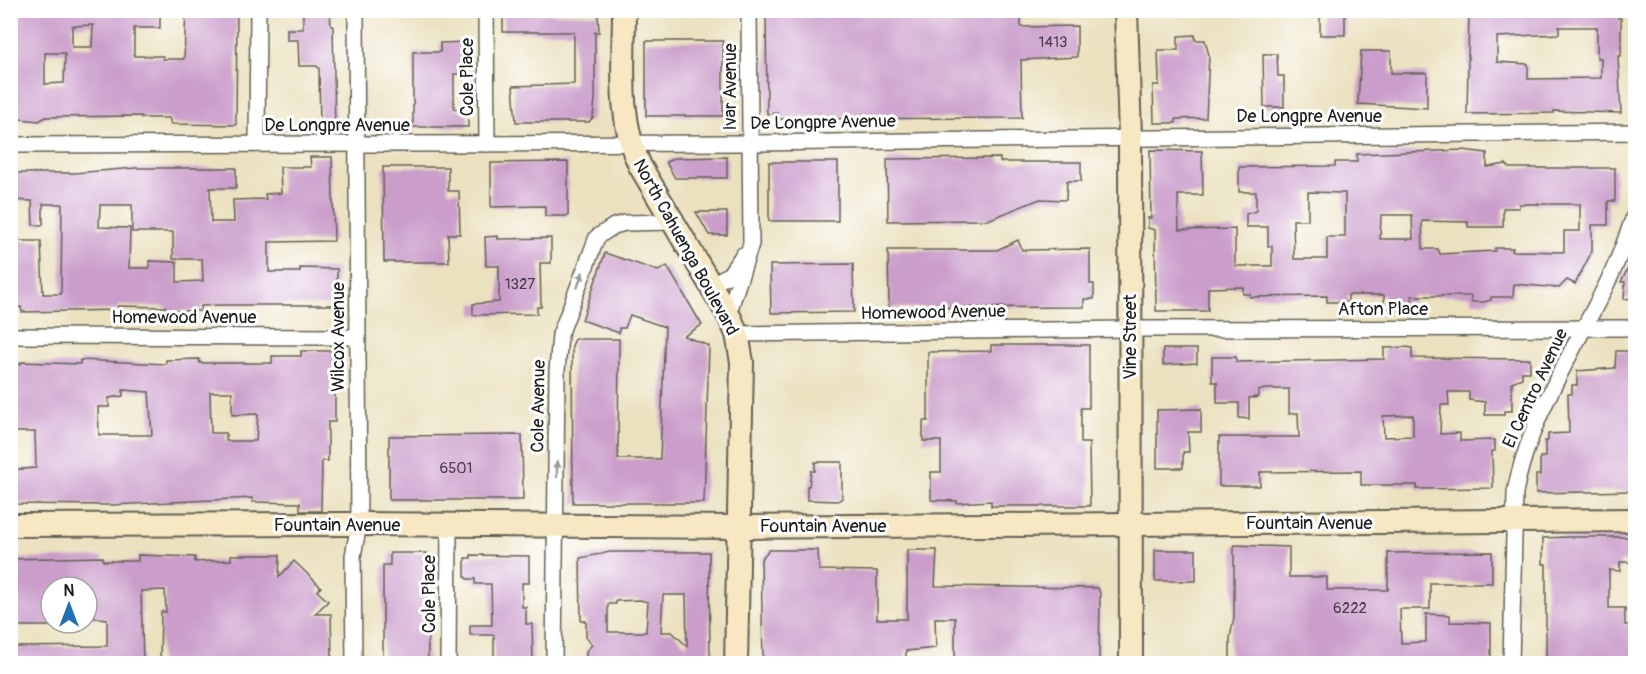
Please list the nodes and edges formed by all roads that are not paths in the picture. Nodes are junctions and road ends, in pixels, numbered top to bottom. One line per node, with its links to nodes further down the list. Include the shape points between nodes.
1 (258, 10): 11 (street)
2 (356, 10): 12 (street, Wilcox Avenue)
3 (486, 10): 13 (street, Cole Place)
4 (624, 10): 9 (street, North Cahuenga Boulevard, via 624,97)
5 (749, 10): 10 (street, Ivar Avenue)
6 (1126, 10): 8 (street, Vine Street)
7 (1635, 132): 8 (street, De Longpre Avenue)
8 (1130, 136): 10 (street, De Longpre Avenue); 22 (street, Vine Street)
9 (630, 143): 10 (street, De Longpre Avenue); 13 (street, De Longpre Avenue); 16 (street, North Cahuenga Boulevard)
10 (749, 143): 17 (street, Ivar Avenue)
11 (257, 144): 12 (street, De Longpre Avenue); 14 (street, De Longpre Avenue)
12 (357, 144): 13 (street, De Longpre Avenue); 24 (street, Wilcox Avenue)
13 (487, 144)
14 (10, 145)
15 (1635, 211): 20 (street, El Centro Avenue, via 1612,274)
16 (674, 222): 18 (street, North Cahuenga Boulevard); 31 (street, Cole Avenue, one-way to 16, via 560,335 591,249 597,237 614,226)
17 (749, 235): 18 (street, Ivar Avenue, via 741,259 729,275); 19 (street, Ivar Avenue, via 748,261)
18 (710, 285): 19 (street, North Cahuenga Boulevard)
19 (733, 325): 22 (street, Homewood Avenue); 32 (street, North Cahuenga Boulevard, via 742,362 743,394)
20 (1583, 328): 21 (street, Afton Place); 22 (street, Afton Place); 26 (street, El Centro Avenue, via 1523,457)
21 (1635, 328)
22 (1130, 329): 28 (street, Vine Street)
23 (10, 336): 24 (street, Homewood Avenue)
24 (357, 337): 27 (street, Wilcox Avenue)
25 (1635, 520): 26 (street, Fountain Avenue)
26 (1514, 521): 28 (street, Fountain Avenue); 38 (street, El Centro Avenue)
27 (359, 524): 29 (street, Fountain Avenue); 30 (street, Fountain Avenue); 33 (street, Wilcox Avenue, via 353,556)
28 (1131, 524): 32 (street, Fountain Avenue); 37 (street, Vine Street)
29 (10, 525)
30 (449, 526): 31 (street, Fountain Avenue); 34 (street, Cole Place)
31 (557, 527): 32 (street, Fountain Avenue); 35 (street, Cole Avenue)
32 (737, 527): 36 (street, North Cahuenga Boulevard)
33 (354, 663)
34 (448, 663)
35 (554, 663)
36 (736, 663)
37 (1131, 663)
38 (1511, 663)

